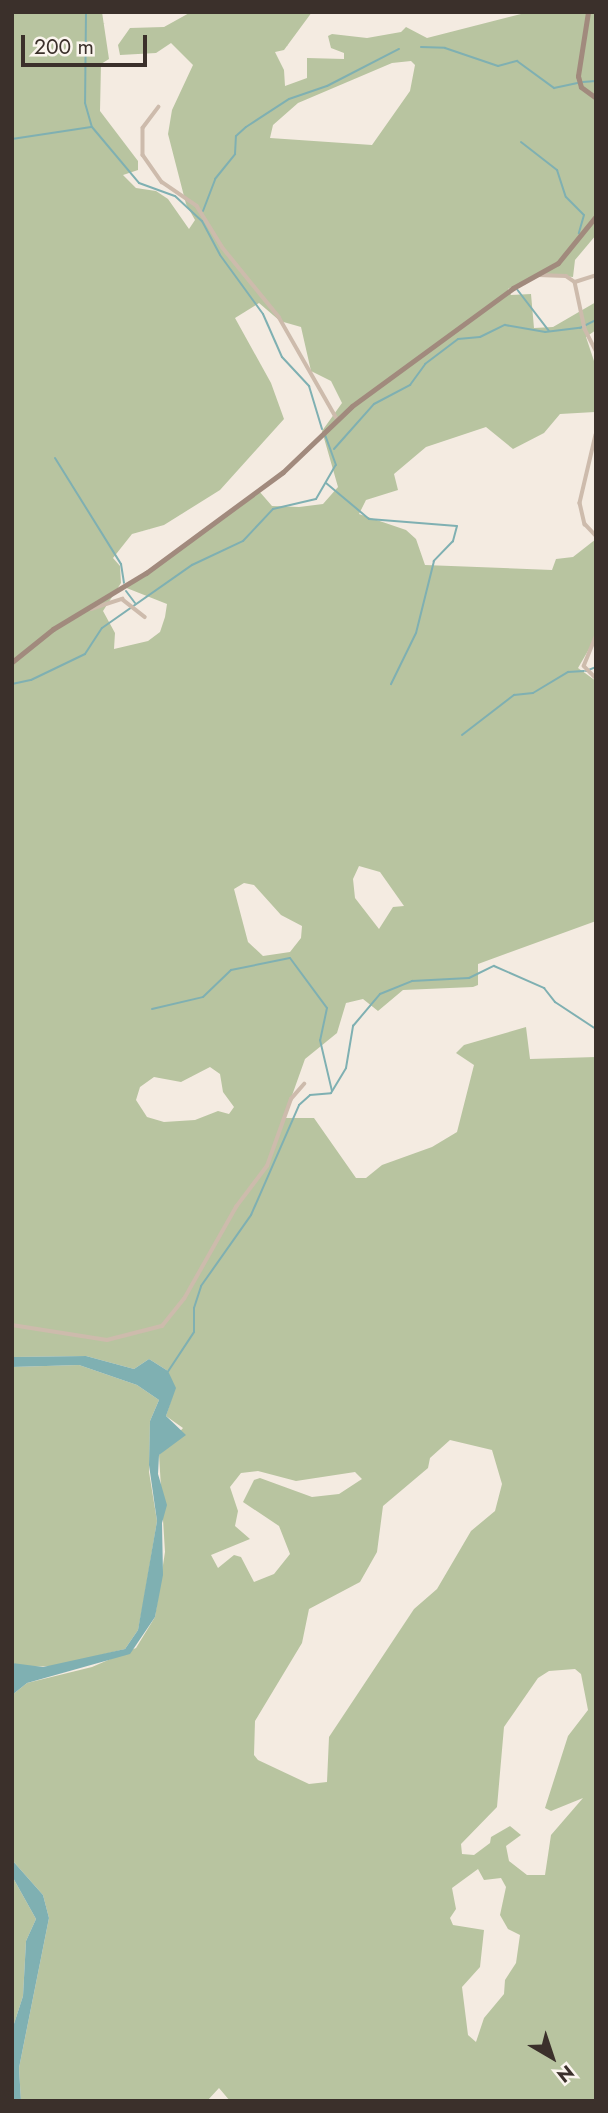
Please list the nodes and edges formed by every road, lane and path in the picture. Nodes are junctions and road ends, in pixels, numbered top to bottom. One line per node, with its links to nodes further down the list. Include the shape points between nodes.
1 (588, 12): 2 (main road, via 578,76 581,87)
2 (596, 98)
3 (159, 107): 9 (street, via 143,128 143,155 162,182 197,206 223,248 279,317)
4 (596, 216): 5 (main road, via 566,256)
5 (536, 274): 7 (street, via 566,276); 9 (main road)
6 (596, 275): 7 (street)
7 (575, 282): 8 (street, via 584,329)
8 (596, 351)
9 (336, 417): 12 (main road, via 283,472)
10 (596, 435): 11 (street, via 580,503 585,524)
11 (596, 536)
12 (91, 610): 13 (street, via 122,599); 15 (main road, via 54,629)
13 (145, 617)
14 (596, 637): 16 (street, via 584,666)
15 (12, 662)
16 (596, 678)
17 (304, 1084): 18 (street, via 291,1099 267,1166 236,1207 184,1299 162,1326 132,1337 104,1340)
18 (12, 1325)

